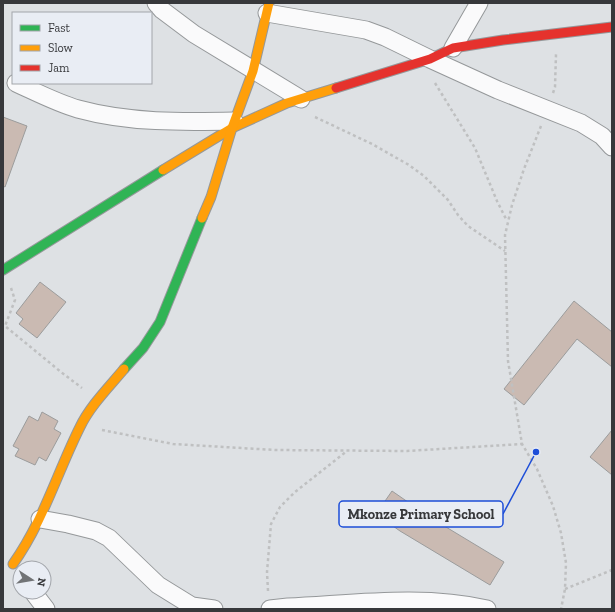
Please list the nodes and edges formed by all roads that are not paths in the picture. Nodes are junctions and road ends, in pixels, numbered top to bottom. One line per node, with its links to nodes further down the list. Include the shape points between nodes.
1 (156, 3): 7 (street, via 194,34)
2 (479, 3): 5 (street)
3 (268, 8): 6 (street, via 366,30); 7 (street)
4 (612, 27): 5 (street)
5 (453, 48): 6 (street)
6 (427, 60): 9 (street); 11 (street, via 581,123 602,136)
7 (253, 71): 9 (street); 10 (street)
8 (19, 84): 10 (street, via 78,109 104,114 143,120)
9 (294, 101): 10 (street)
10 (233, 125): 12 (street); 13 (street, via 210,197 160,322 80,426)
11 (612, 147)
12 (4, 270)
13 (40, 519): 14 (street); 19 (street, via 96,531 109,538 164,590 192,606)
14 (16, 560)
15 (39, 600): 18 (street)
16 (269, 602): 17 (street, via 288,606 409,602)
17 (447, 606): 20 (street)
18 (46, 609)
19 (214, 609)
20 (487, 609)

